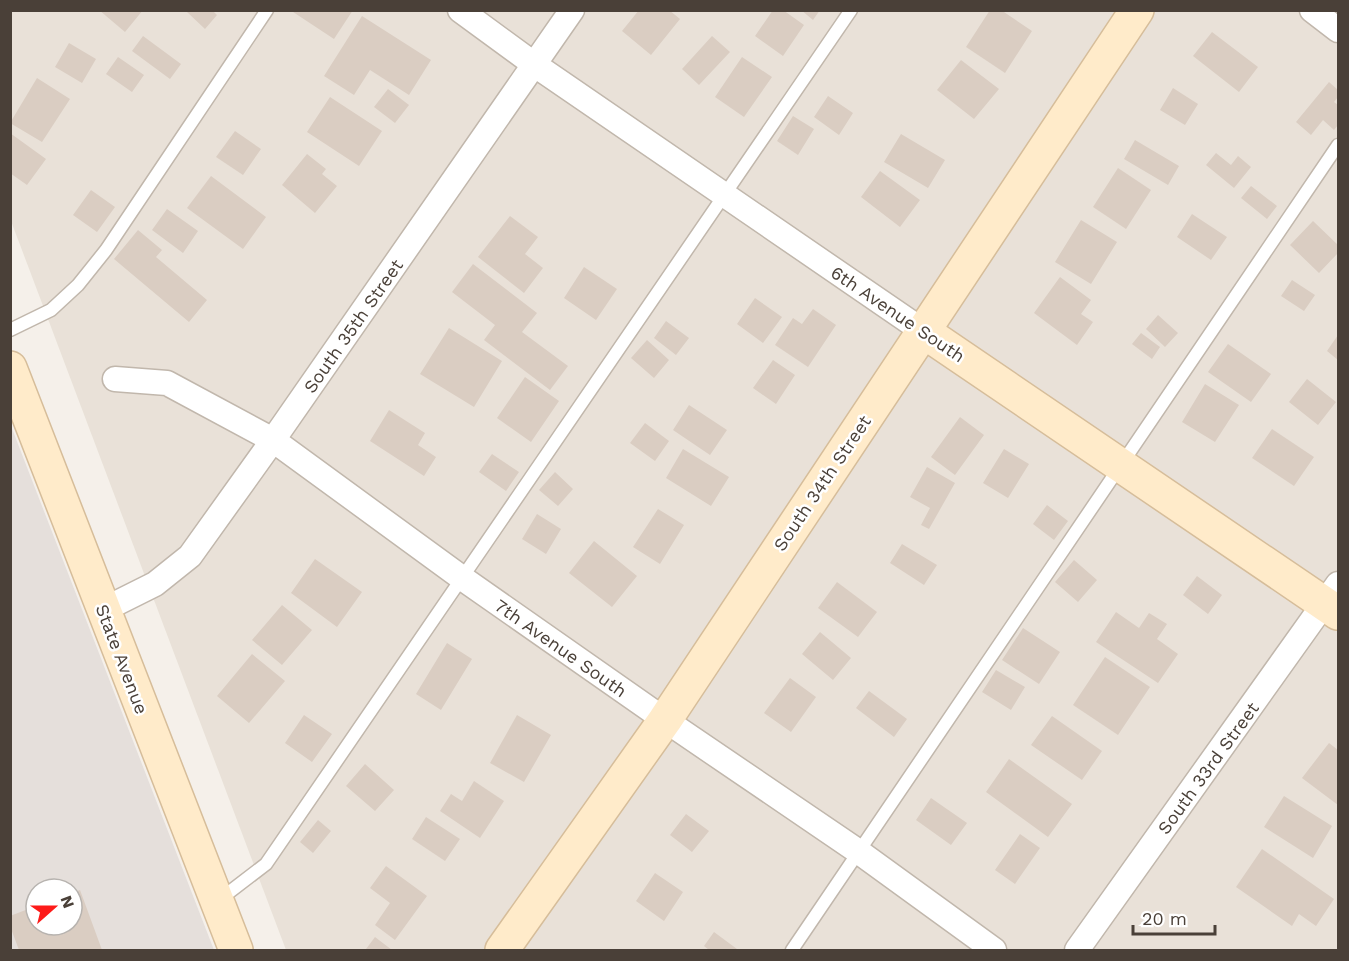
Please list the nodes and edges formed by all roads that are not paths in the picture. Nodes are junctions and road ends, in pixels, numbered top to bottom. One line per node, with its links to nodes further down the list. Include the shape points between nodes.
1 (267, 10): 11 (lane, via 78,285 51,310)
2 (460, 10): 8 (street, 6th Avenue South)
3 (572, 10): 8 (street, South 35th Street)
4 (851, 10): 10 (lane)
5 (1137, 10): 12 (street, South 34th Street)
6 (1312, 10): 7 (street)
7 (1338, 30)
8 (535, 65): 10 (street, 6th Avenue South); 15 (street, South 35th Street)
9 (1338, 145): 16 (lane)
10 (725, 196): 12 (street, 6th Avenue South); 17 (lane)
11 (10, 330)
12 (923, 331): 16 (street, 6th Avenue South); 20 (street, South 34th Street)
13 (10, 368): 19 (street, State Avenue)
14 (115, 379): 15 (street, 7th Avenue South, via 167,382)
15 (273, 440): 17 (street, 7th Avenue South); 19 (street, South 35th Street, via 190,556 155,584)
16 (1120, 465): 18 (street, 6th Avenue South); 21 (lane)
17 (462, 578): 20 (street, 7th Avenue South); 22 (lane, via 266,864)
18 (1334, 600): 27 (street, South 33rd Street)
19 (103, 610): 22 (street, State Avenue)
20 (665, 720): 21 (street, 7th Avenue South); 24 (street, South 34th Street)
21 (859, 852): 25 (lane); 26 (street, 7th Avenue South)
22 (217, 902): 23 (street, State Avenue)
23 (236, 951)
24 (502, 951)
25 (792, 951)
26 (994, 951)
27 (1077, 951)

